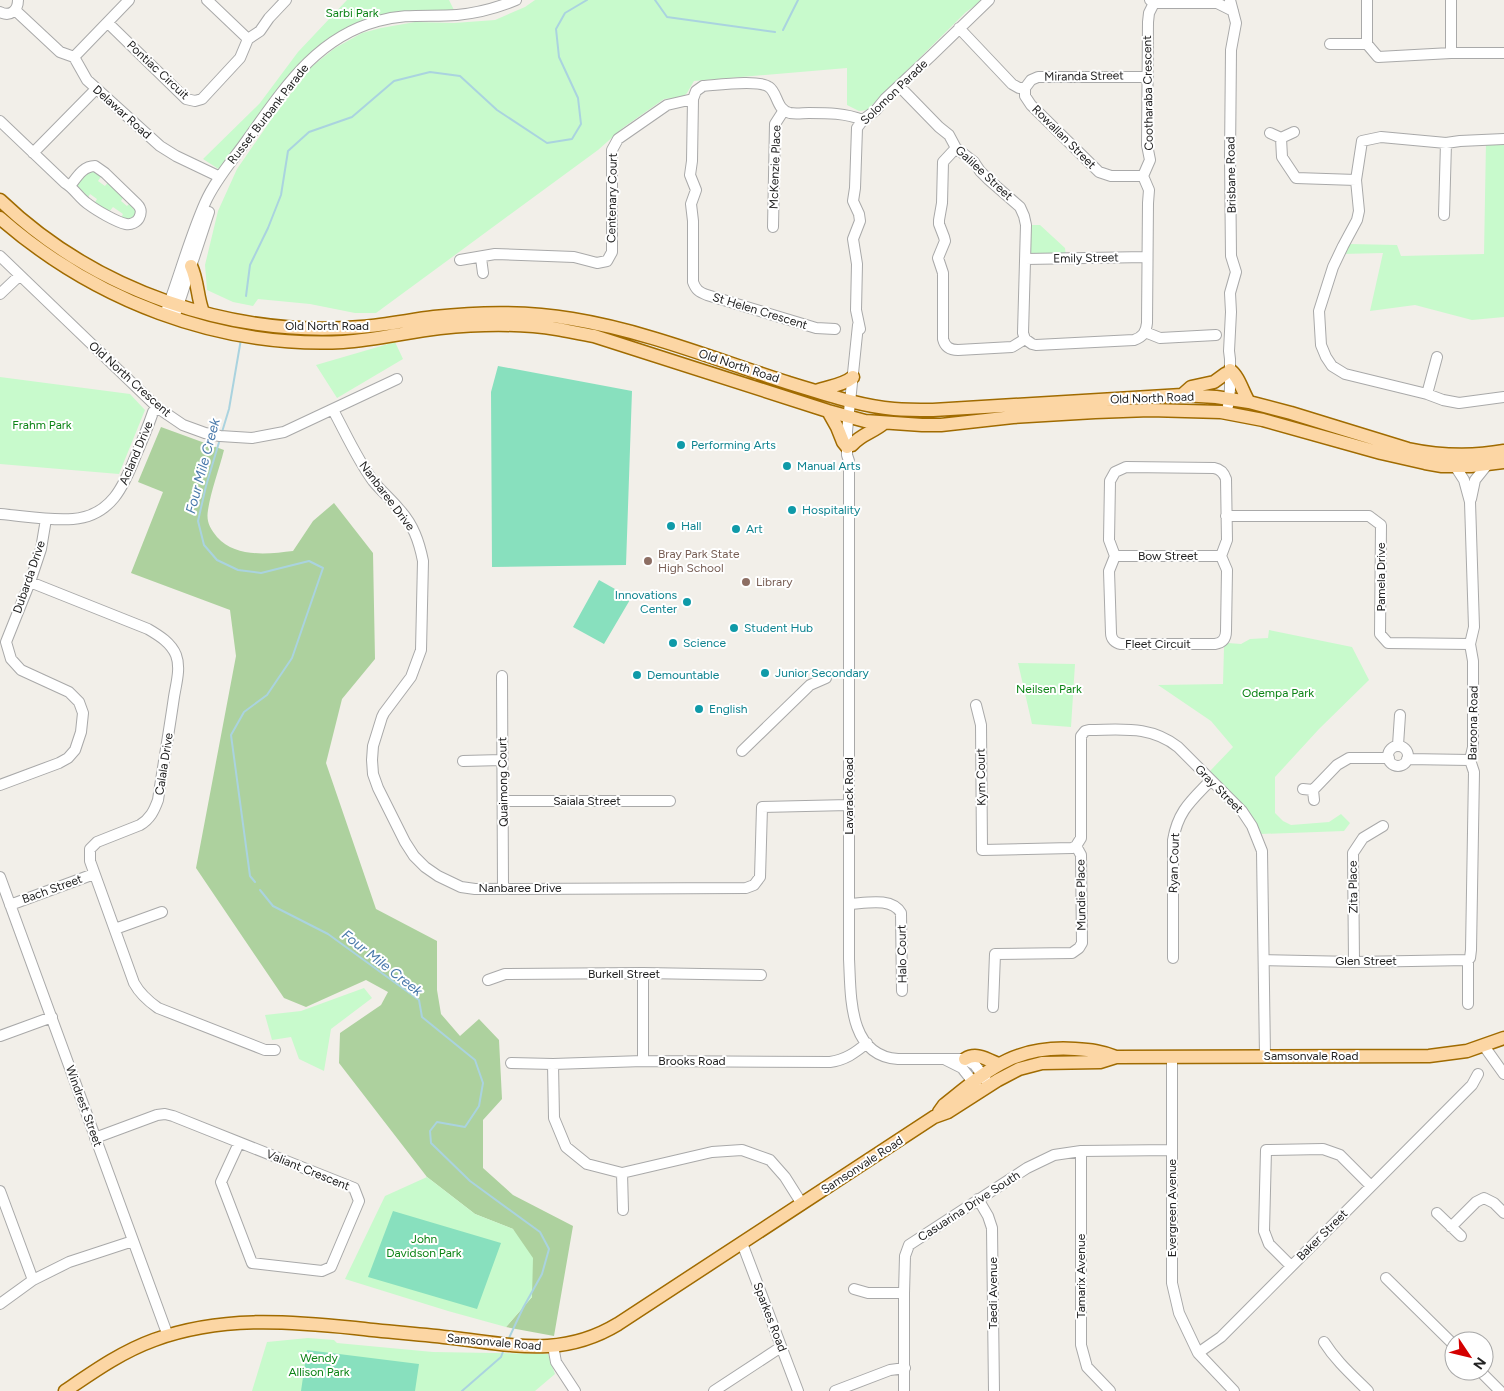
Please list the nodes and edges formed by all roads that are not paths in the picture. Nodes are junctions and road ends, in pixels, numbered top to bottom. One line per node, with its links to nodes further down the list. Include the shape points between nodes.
1 (129, 0): 14 (street)
2 (207, 0): 16 (street)
3 (286, 0): 16 (street, Pontiac Circuit, via 262,29)
4 (516, 0): 38 (street, Russet Burbank Parade, via 475,12 387,19 359,27 340,37 308,61 293,78)
5 (989, 0): 15 (street, Solomon Parade)
6 (1230, 0): 12 (street, Brisbane Road)
7 (1367, 0): 18 (street)
8 (1451, 0): 19 (street)
9 (1152, 2): 10 (street); 22 (street, Cootharaba Crescent, via 1148,22)
10 (1219, 2): 12 (street)
11 (16, 5): 13 (street, via 8,14); 21 (street, via 60,52)
12 (1233, 11): 63 (street, Brisbane Road, via 1236,23 1231,50 1231,256 1236,272 1230,293)
13 (0, 12)
14 (108, 23): 16 (street, Pontiac Circuit, via 186,98 194,101 202,99 229,71 243,54); 21 (street)
15 (959, 28): 23 (street, Solomon Parade); 24 (street, via 1012,84)
16 (248, 39)
17 (1330, 44): 18 (street)
18 (1366, 44): 19 (street, via 1378,57)
19 (1451, 53): 20 (street)
20 (1504, 53)
21 (74, 57): 25 (street, Delawar Road)
22 (1148, 77): 24 (street, Miranda Street, via 1038,77); 37 (street, Cootharaba Crescent, via 1147,145 1150,160)
23 (899, 86): 29 (street, Solomon Parade); 35 (street, Galilee Street, via 949,135)
24 (1025, 88): 37 (street, Rowallan Street, via 1030,105 1098,172 1111,176)
25 (96, 89): 36 (street); 38 (street, Delawar Road, via 160,146)
26 (692, 103): 27 (street, via 696,91 703,86 759,83 770,87); 47 (street, Centenary Court, via 667,105 614,144 612,252 607,261 597,263 574,257 495,254); 58 (street, St Helen Crescent, via 690,171 696,190 691,210 693,282 697,290 816,328)
27 (784, 110): 29 (street, via 789,113 837,113); 44 (street, McKenzie Place, via 774,124)
28 (0, 121): 36 (street)
29 (860, 124): 57 (street, Solomon Parade, via 853,201 860,220 853,239 857,264)
30 (1270, 132): 32 (street)
31 (1294, 132): 32 (street)
32 (1280, 138): 39 (street, via 1282,157 1296,178)
33 (1504, 139): 34 (street)
34 (1446, 143): 39 (street, via 1381,138 1362,141); 42 (street)
35 (956, 148): 48 (street, Galilee Street, via 1020,207 1026,225); 61 (street, via 944,162 939,220 944,236 938,258 943,273 944,343 958,350 1012,347)
36 (33, 152): 40 (street)
37 (1143, 176): 46 (street, Cootharaba Crescent, via 1149,195)
38 (220, 177): 50 (street, Russet Burbank Parade); 54 (street, Russet Burbank Parade, via 206,201)
39 (1356, 180): 67 (street, via 1359,211 1323,295 1319,311 1321,345 1332,366 1345,374)
40 (70, 186): 40 (street, via 79,174 95,166 141,208 138,220 123,223 100,212 88,205)
41 (0, 200): 54 (main road, Old North Road, via 70,254 107,276)
42 (1444, 215)
43 (0, 218): 56 (main road, Old North Road, via 70,270 127,300)
44 (773, 227)
45 (0, 256): 52 (street, Old North Crescent)
46 (1148, 257): 48 (street, Emily Street); 59 (street, Cootharaba Crescent)
47 (481, 258): 49 (street, Centenary Court); 51 (street)
48 (1025, 259): 61 (street, Galilee Street)
49 (460, 260)
50 (191, 266): 54 (street, Russet Burbank Parade); 55 (main road)
51 (483, 273)
52 (19, 276): 53 (street); 73 (street, Old North Crescent)
53 (0, 294)
54 (174, 304): 55 (main road, Old North Road); 56 (street, Russet Burbank Parade)
55 (203, 312): 66 (main road, Old North Road, via 280,327 320,328 377,326 465,314 545,315 630,332)
56 (170, 317): 75 (main road, Old North Road, via 236,334 306,342 377,339 440,328 502,324 555,328 594,336)
57 (858, 324): 64 (street, Solomon Parade); 71 (street, Solomon Parade, via 863,343)
58 (835, 329)
59 (1145, 332): 60 (street, via 1160,338); 61 (street, via 1139,338 1114,341 1036,345)
60 (1216, 335)
61 (1025, 339)
62 (1437, 356): 67 (street)
63 (1228, 372): 68 (main road, via 1214,382 1190,387); 70 (street, Brisbane Road); 72 (main road, via 1235,374)
64 (853, 377): 66 (main road, via 844,384); 71 (street, Solomon Parade)
65 (397, 379): 74 (street, Old North Crescent)
66 (816, 391): 71 (main road, Old North Road)
67 (1427, 394): 69 (street, via 1459,403)
68 (1182, 395): 70 (main road, Old North Road); 71 (main road, Old North Road, via 933,410 892,409)
69 (1504, 397)
70 (1226, 398): 72 (main road, Old North Road); 76 (street, Brisbane Road)
71 (854, 402): 77 (street, Lavarack Road)
72 (1248, 402): 80 (main road, Old North Road, via 1427,453 1473,455)
73 (158, 408): 74 (street, Old North Crescent, via 183,425 205,433 236,438 284,432); 87 (street, Acland Drive, via 153,412 126,482 112,501 85,517)
74 (333, 410): 114 (street, Nanbaree Drive, via 369,475 409,521 416,533 423,561 421,650 411,677 384,712 372,746 373,774 405,842 425,867 461,886)
75 (828, 412): 77 (main road, Old North Road); 79 (main road, via 843,442)
76 (1224, 413): 78 (main road, Old North Road, via 1150,410 1013,417 941,425); 83 (main road, Old North Road, via 1263,420 1405,459)
77 (852, 418): 78 (main road, Old North Road); 79 (street, Lavarack Road)
78 (884, 423): 79 (main road)
79 (850, 446): 109 (street, Lavarack Road)
80 (1504, 452)
81 (1504, 462): 82 (main road, Old North Road)
82 (1486, 465): 83 (main road, Old North Road); 84 (street, Baroona Road, via 1475,480)
83 (1455, 466): 84 (street, Baroona Road, via 1464,480)
84 (1470, 502): 91 (street, Baroona Road, via 1474,627)
85 (0, 514): 87 (street, Acland Drive)
86 (1226, 516): 88 (street, Fleet Circuit, via 1226,479 1219,469 1123,468 1115,472 1110,481 1109,540); 89 (street, Fleet Circuit, via 1227,540); 91 (street, Pamela Drive, via 1369,516 1381,525 1380,634 1388,643)
87 (46, 519): 90 (street, Dubarda Drive, via 42,549)
88 (1116, 556): 89 (street, Bow Street); 89 (street, Fleet Circuit, via 1110,571 1111,633 1114,641 1121,644 1215,644 1224,640 1226,634 1228,570)
89 (1222, 556)
90 (30, 582): 105 (street, Dubarda Drive, via 6,642 11,659 21,670 69,692 79,702 83,713 81,732 75,750 68,758); 112 (street, Calala Drive, via 148,629 161,636 176,656 178,666 171,717 155,808 146,822 97,842 90,849)
91 (1470, 644): 102 (street, Baroona Road, via 1473,747)
92 (502, 676): 101 (street, Quaimong Court)
93 (826, 678): 98 (street, via 810,685)
94 (976, 705): 111 (street, Kym Court, via 980,725 982,850)
95 (1400, 715): 97 (street)
96 (1082, 736): 104 (street, Gray Street, via 1088,730 1149,732 1178,747); 111 (street, Mundie Place, via 1081,838)
97 (1398, 746): 99 (street, via 1391,748); 100 (street, via 1406,748)
98 (742, 751)
99 (1389, 758): 100 (street, via 1398,766); 106 (street, via 1349,758 1337,765)
100 (1407, 759): 102 (street)
101 (502, 760): 103 (street); 107 (street, Quaimong Court)
102 (1470, 760): 121 (street, Baroona Road, via 1474,772 1471,950)
103 (463, 761)
104 (1210, 781): 119 (street, Ryan Court, via 1182,813 1173,840); 120 (street, Gray Street, via 1242,812 1262,850)
105 (0, 785)
106 (1310, 793)
107 (503, 801): 108 (street, Saiala Street); 114 (street, Quaimong Court)
108 (670, 801)
109 (849, 805): 114 (street, Nanbaree Drive, via 762,807 760,877 751,887); 115 (street, Lavarack Road)
110 (1383, 826): 122 (street, Zita Place, via 1363,838 1353,853)
111 (1076, 846): 128 (street, Mundie Place, via 1081,856 1082,943 1072,953 995,954)
112 (94, 874): 116 (street, Bach Street); 118 (street, Calala Drive)
113 (0, 877): 116 (street, Windrest Street)
114 (503, 888)
115 (850, 904): 126 (street, Halo Court, via 887,903 901,913); 132 (street, Lavarack Road, via 852,1008 854,1022)
116 (10, 905): 129 (street, Windrest Street)
117 (162, 912): 118 (street)
118 (115, 929): 134 (street, Calala Drive, via 134,983 148,1001 158,1008 265,1050)
119 (1173, 958)
120 (1264, 960): 122 (street, Glen Street); 135 (street, Gray Street)
121 (1468, 960): 122 (street, Glen Street); 127 (street, Baroona Road)
122 (1354, 962)
123 (643, 973): 124 (street, Burkell Street); 125 (street, Burkell Street, via 505,974); 140 (street)
124 (761, 974)
125 (488, 980)
126 (902, 991)
127 (1468, 1004)
128 (993, 1008)
129 (52, 1018): 130 (street); 148 (street, Windrest Street)
130 (0, 1036)
131 (1504, 1038): 133 (main road, Samsonvale Road)
132 (867, 1043): 139 (street, Lavarack Road, via 877,1053 891,1059); 140 (street, Brooks Road, via 844,1059 830,1062)
133 (1487, 1045): 135 (main road, Samsonvale Road, via 1429,1056); 142 (street); 146 (street)
134 (275, 1050)
135 (1264, 1056): 137 (main road, Samsonvale Road)
136 (1116, 1057): 137 (main road, Samsonvale Road); 144 (main road, Samsonvale Road, via 1101,1051 1056,1048 1024,1053); 147 (main road, Samsonvale Road, via 1100,1062 1031,1065)
137 (1172, 1057): 150 (street, Evergreen Avenue)
138 (965, 1059): 139 (street, Lavarack Road); 144 (main road, via 971,1055 981,1056); 147 (street, via 972,1062)
139 (946, 1060): 147 (street)
140 (643, 1061): 143 (street, Brooks Road)
141 (511, 1063): 143 (street, Brooks Road)
142 (1504, 1063)
143 (552, 1064): 152 (street, via 554,1118 566,1147 587,1164)
144 (998, 1064): 147 (main road, Samsonvale Road)
145 (1478, 1074): 153 (street, Baker Street, via 1472,1085)
146 (1504, 1074)
147 (981, 1083): 156 (main road, Samsonvale Road, via 948,1112 934,1117)
148 (96, 1138): 149 (street, Valiant Crescent, via 165,1114); 162 (street, Windrest Street)
149 (239, 1143): 149 (street, Valiant Crescent, via 354,1188 359,1201 331,1266 322,1271 252,1263 221,1182)
150 (1172, 1150): 151 (street, Casuarina Drive South); 175 (street, Evergreen Avenue, via 1172,1283 1179,1313)
151 (1081, 1151): 155 (street, Casuarina Drive South, via 1054,1155 1027,1168); 185 (street, Tamarix Avenue, via 1081,1345 1087,1367)
152 (622, 1173): 156 (street, via 712,1152 742,1150 770,1160); 157 (street)
153 (1371, 1186): 164 (street, Baker Street); 164 (street, via 1340,1155 1323,1149 1266,1150 1264,1231 1269,1244)
154 (0, 1191): 166 (street)
155 (978, 1200): 168 (street, Casuarina Drive South, via 909,1245 905,1256); 184 (street, Taedi Avenue, via 992,1222)
156 (802, 1204): 163 (main road, Samsonvale Road)
157 (624, 1210)
158 (1437, 1213): 160 (street)
159 (1504, 1213): 160 (street, via 1489,1199 1480,1199)
160 (1451, 1227): 161 (street)
161 (1461, 1236)
162 (133, 1242): 166 (street, via 69,1262); 171 (street, Windrest Street)
163 (742, 1244): 173 (main road, Samsonvale Road, via 606,1331 576,1343); 174 (street, Sparkes Road)
164 (1291, 1266): 175 (street, Baker Street, via 1221,1337)
165 (1386, 1278): 170 (street)
166 (33, 1280): 169 (street)
167 (854, 1289): 168 (street, via 868,1293)
168 (904, 1293): 176 (street, Casuarina Drive South)
169 (0, 1304)
170 (1444, 1335)
171 (168, 1336): 173 (main road, Samsonvale Road, via 224,1324 272,1322 520,1346); 178 (main road, Samsonvale Road, via 125,1353)
172 (1324, 1342): 187 (street, via 1331,1354)
173 (553, 1346): 179 (street, via 556,1362)
174 (781, 1347): 180 (street); 181 (street, Sparkes Road)
175 (1198, 1353): 186 (street)
176 (904, 1368): 182 (street, via 890,1370); 183 (street, Casuarina Drive South)
177 (1490, 1381): 188 (street)
178 (65, 1391)
179 (575, 1391)
180 (714, 1391)
181 (798, 1391)
182 (835, 1391)
183 (904, 1391)
184 (994, 1391)
185 (1110, 1391)
186 (1234, 1391)
187 (1368, 1391)
188 (1500, 1391)

